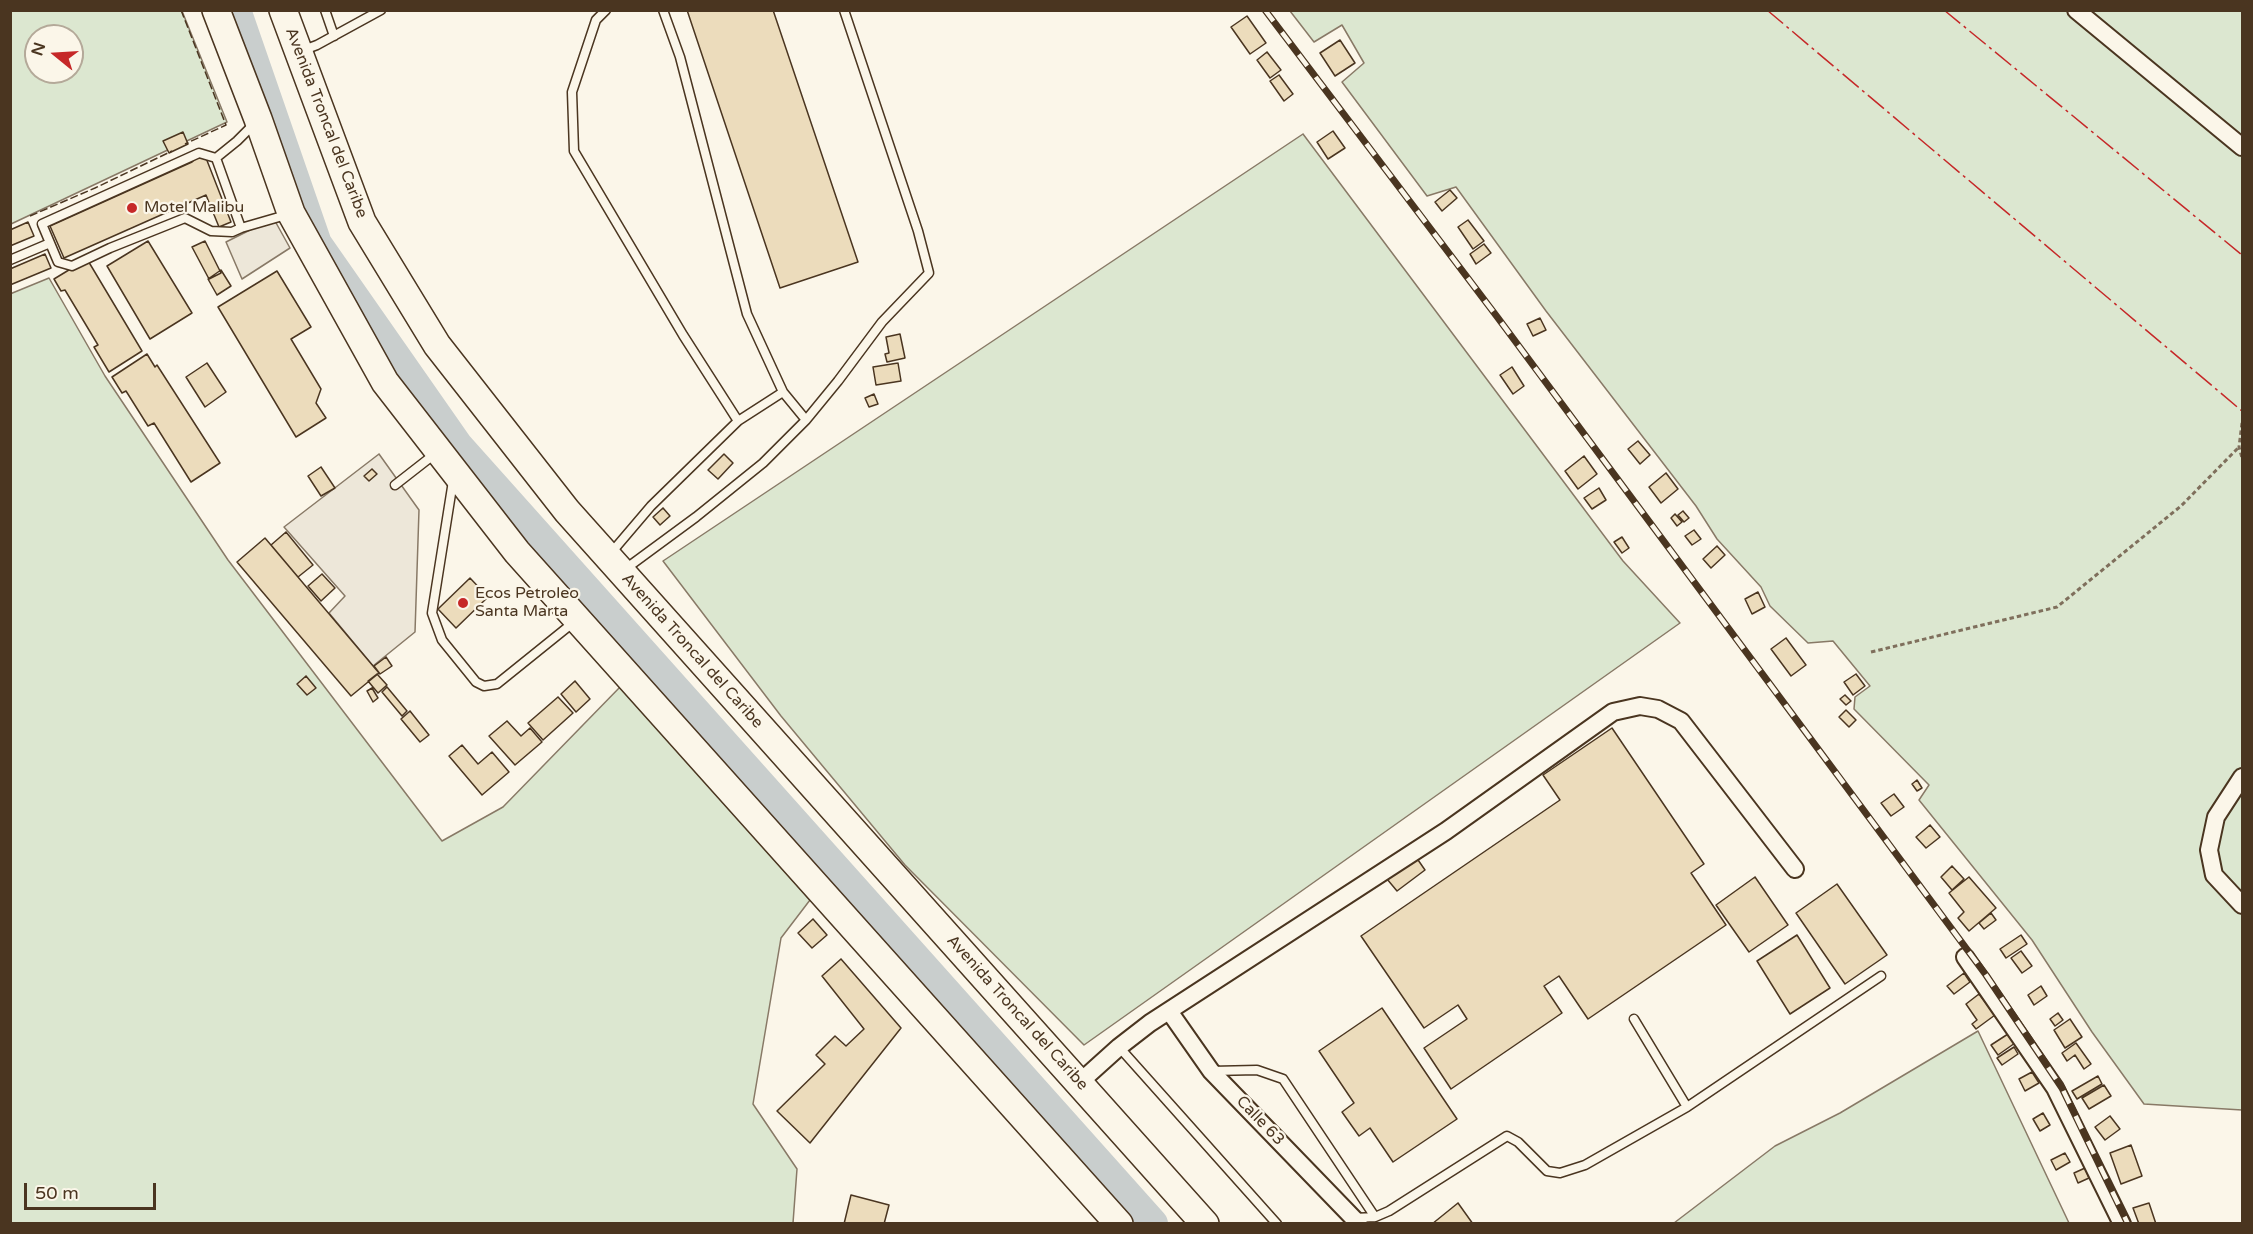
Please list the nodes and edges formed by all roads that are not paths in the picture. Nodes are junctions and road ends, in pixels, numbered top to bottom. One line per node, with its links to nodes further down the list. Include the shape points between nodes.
1 (216, 10): 11 (highway)
2 (283, 10): 10 (highway, Avenida Troncal del Caribe)
3 (325, 10): 9 (lane)
4 (381, 10): 9 (lane)
5 (606, 10): 20 (lane, via 596,20 572,92 574,151)
6 (663, 10): 18 (lane, via 680,57 747,314)
7 (844, 10): 19 (lane, via 929,273 882,322)
8 (2076, 10): 12 (street)
9 (334, 36): 10 (lane)
10 (298, 52): 23 (highway, Avenida Troncal del Caribe, via 362,222 437,345 567,511)
11 (258, 119): 13 (lane); 14 (highway)
12 (2242, 147)
13 (216, 158): 15 (lane); 16 (lane, via 199,153 42,224)
14 (291, 213): 15 (lane); 21 (highway, via 385,382)
15 (241, 228): 16 (lane, via 211,231 185,218 72,266 58,262)
16 (50, 243): 17 (lane)
17 (10, 260)
18 (783, 392): 19 (lane); 20 (lane)
19 (807, 420): 23 (lane, via 742,481)
20 (738, 421): 23 (lane, via 651,506)
21 (446, 461): 22 (lane); 24 (highway, via 517,552); 24 (lane, via 432,614 442,640 476,682 484,686 496,684)
22 (395, 485)
23 (614, 564): 34 (highway, Avenida Troncal del Caribe)
24 (578, 620): 38 (highway)
25 (2242, 777): 27 (street, via 2216,817 2209,850 2214,875)
26 (1795, 869): 30 (street, via 1681,721 1658,709 1640,706 1613,712 1446,831)
27 (2242, 905)
28 (1965, 957): 41 (street, via 2055,1088)
29 (1881, 976): 35 (lane)
30 (1168, 1011): 32 (street); 33 (street, Calle 63)
31 (1634, 1019): 35 (lane)
32 (1119, 1047): 34 (street); 40 (lane)
33 (1211, 1071): 36 (lane, via 1257,1070 1283,1079); 37 (street, Calle 63)
34 (1079, 1083): 39 (highway, Avenida Troncal del Caribe)
35 (1687, 1107): 36 (lane, via 1585,1165 1560,1173 1547,1171 1507,1136)
36 (1375, 1217): 37 (lane)
37 (1356, 1221)
38 (1119, 1224)
39 (1205, 1224)
40 (1277, 1224)
41 (2122, 1224)

